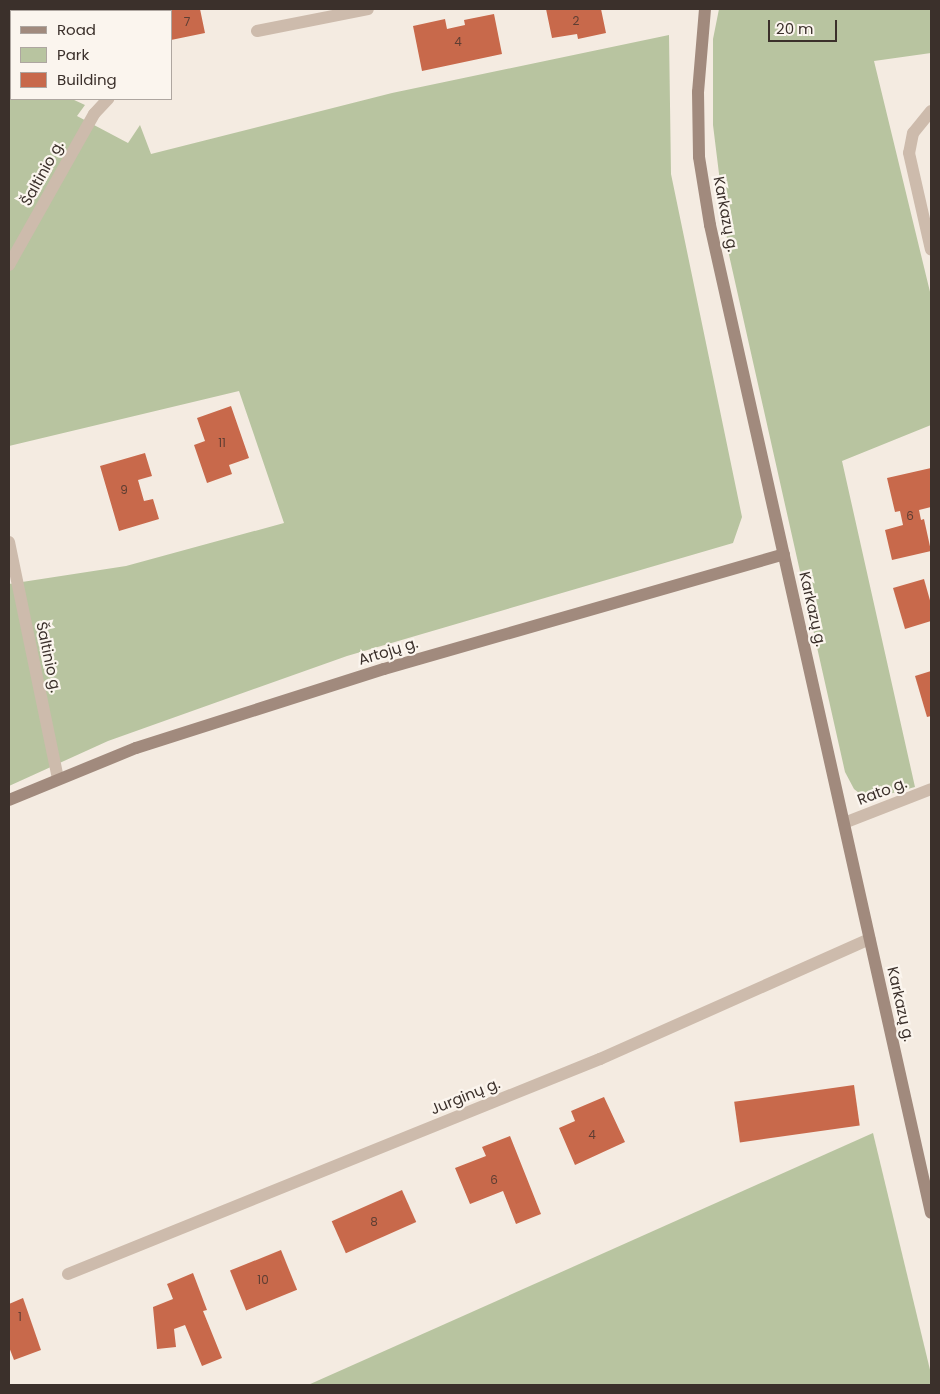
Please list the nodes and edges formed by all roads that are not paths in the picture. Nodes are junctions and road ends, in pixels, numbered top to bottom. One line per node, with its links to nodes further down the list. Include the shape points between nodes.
1 (368, 9): 3 (street)
2 (705, 9): 9 (main road, Karkazų g., via 698,92 700,157 710,225)
3 (257, 31)
4 (107, 100): 7 (street, Šaltinio g., via 94,114)
5 (931, 111): 6 (street, via 913,133 909,153)
6 (931, 250)
7 (9, 265)
8 (9, 542): 10 (street, Šaltinio g.)
9 (784, 554): 10 (main road, Artojų g., via 384,669 136,748); 13 (main road, Karkazų g.)
10 (58, 778): 12 (main road, Artojų g.)
11 (931, 789): 13 (street, Rato g.)
12 (9, 800)
13 (844, 824): 14 (main road, Karkazų g.)
14 (870, 939): 15 (main road, Karkazų g.); 16 (street, Jurginų g., via 600,1059)
15 (931, 1213)
16 (68, 1274)

